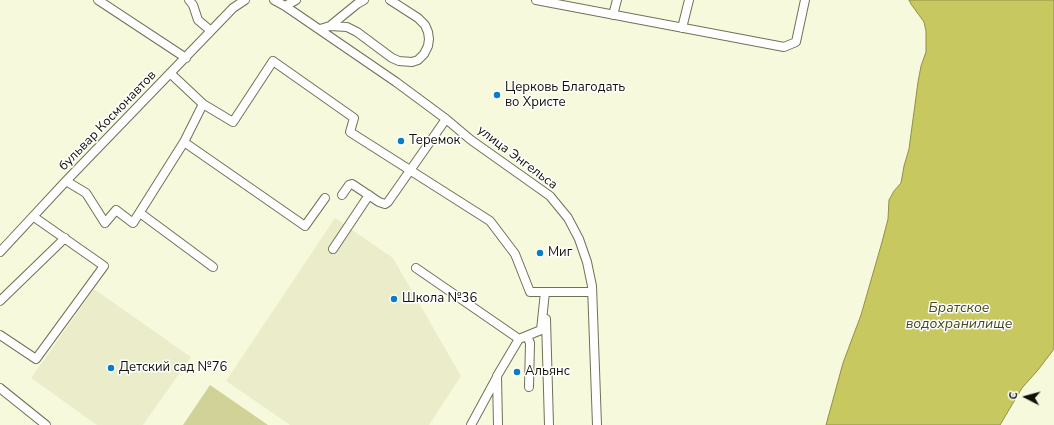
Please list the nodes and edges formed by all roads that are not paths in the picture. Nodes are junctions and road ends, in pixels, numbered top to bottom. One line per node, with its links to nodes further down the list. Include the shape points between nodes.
1 (98, 0): 19 (street)
2 (189, 0): 18 (street, via 198,20)
3 (245, 0): 13 (street)
4 (274, 0): 12 (street, улица Энгельса)
5 (296, 0): 12 (street)
6 (364, 0): 15 (street)
7 (390, 0): 15 (street, via 425,25 428,46 418,60 399,61 357,32 347,27)
8 (536, 0): 14 (street)
9 (616, 0): 14 (street)
10 (689, 0): 16 (street)
11 (805, 0): 16 (street, via 796,42 784,47)
12 (282, 3): 17 (street, улица Энгельса)
13 (235, 4): 18 (street, бульвар Космонавтов)
14 (613, 15): 16 (street)
15 (330, 26): 17 (street)
16 (682, 28)
17 (320, 30): 22 (street, улица Энгельса)
18 (211, 31): 19 (street, бульвар Космонавтов)
19 (186, 58): 20 (street, бульвар Космонавтов)
20 (170, 74): 21 (street); 25 (street, бульвар Космонавтов)
21 (204, 104): 23 (street); 24 (street, via 233,122 274,61 354,118 350,132)
22 (446, 119): 24 (street); 37 (street, улица Энгельса, via 550,196 568,218 579,238 588,262)
23 (184, 142): 28 (street, via 305,226); 29 (street)
24 (410, 171): 27 (street, via 385,204); 36 (street, via 490,221 515,254 530,292)
25 (66, 182): 29 (street, via 86,193 105,223 116,210 133,224); 30 (street, бульвар Космонавтов)
26 (342, 195): 27 (street, via 352,184)
27 (369, 195): 32 (street)
28 (325, 198)
29 (140, 213): 34 (street)
30 (34, 217): 31 (street); 33 (street, бульвар Космонавтов)
31 (65, 238): 38 (street); 39 (street, via 104,266 36,359)
32 (333, 249)
33 (0, 252)
34 (213, 267)
35 (416, 268): 40 (street)
36 (545, 292): 37 (street); 40 (street, via 540,330); 47 (street)
37 (592, 292): 48 (street, улица Энгельса)
38 (0, 301)
39 (0, 335)
40 (523, 337): 41 (street); 42 (street, via 530,343)
41 (497, 376): 45 (street); 46 (street)
42 (529, 387)
43 (0, 388): 44 (street)
44 (46, 425)
45 (471, 425)
46 (498, 425)
47 (549, 425)
48 (597, 425)

